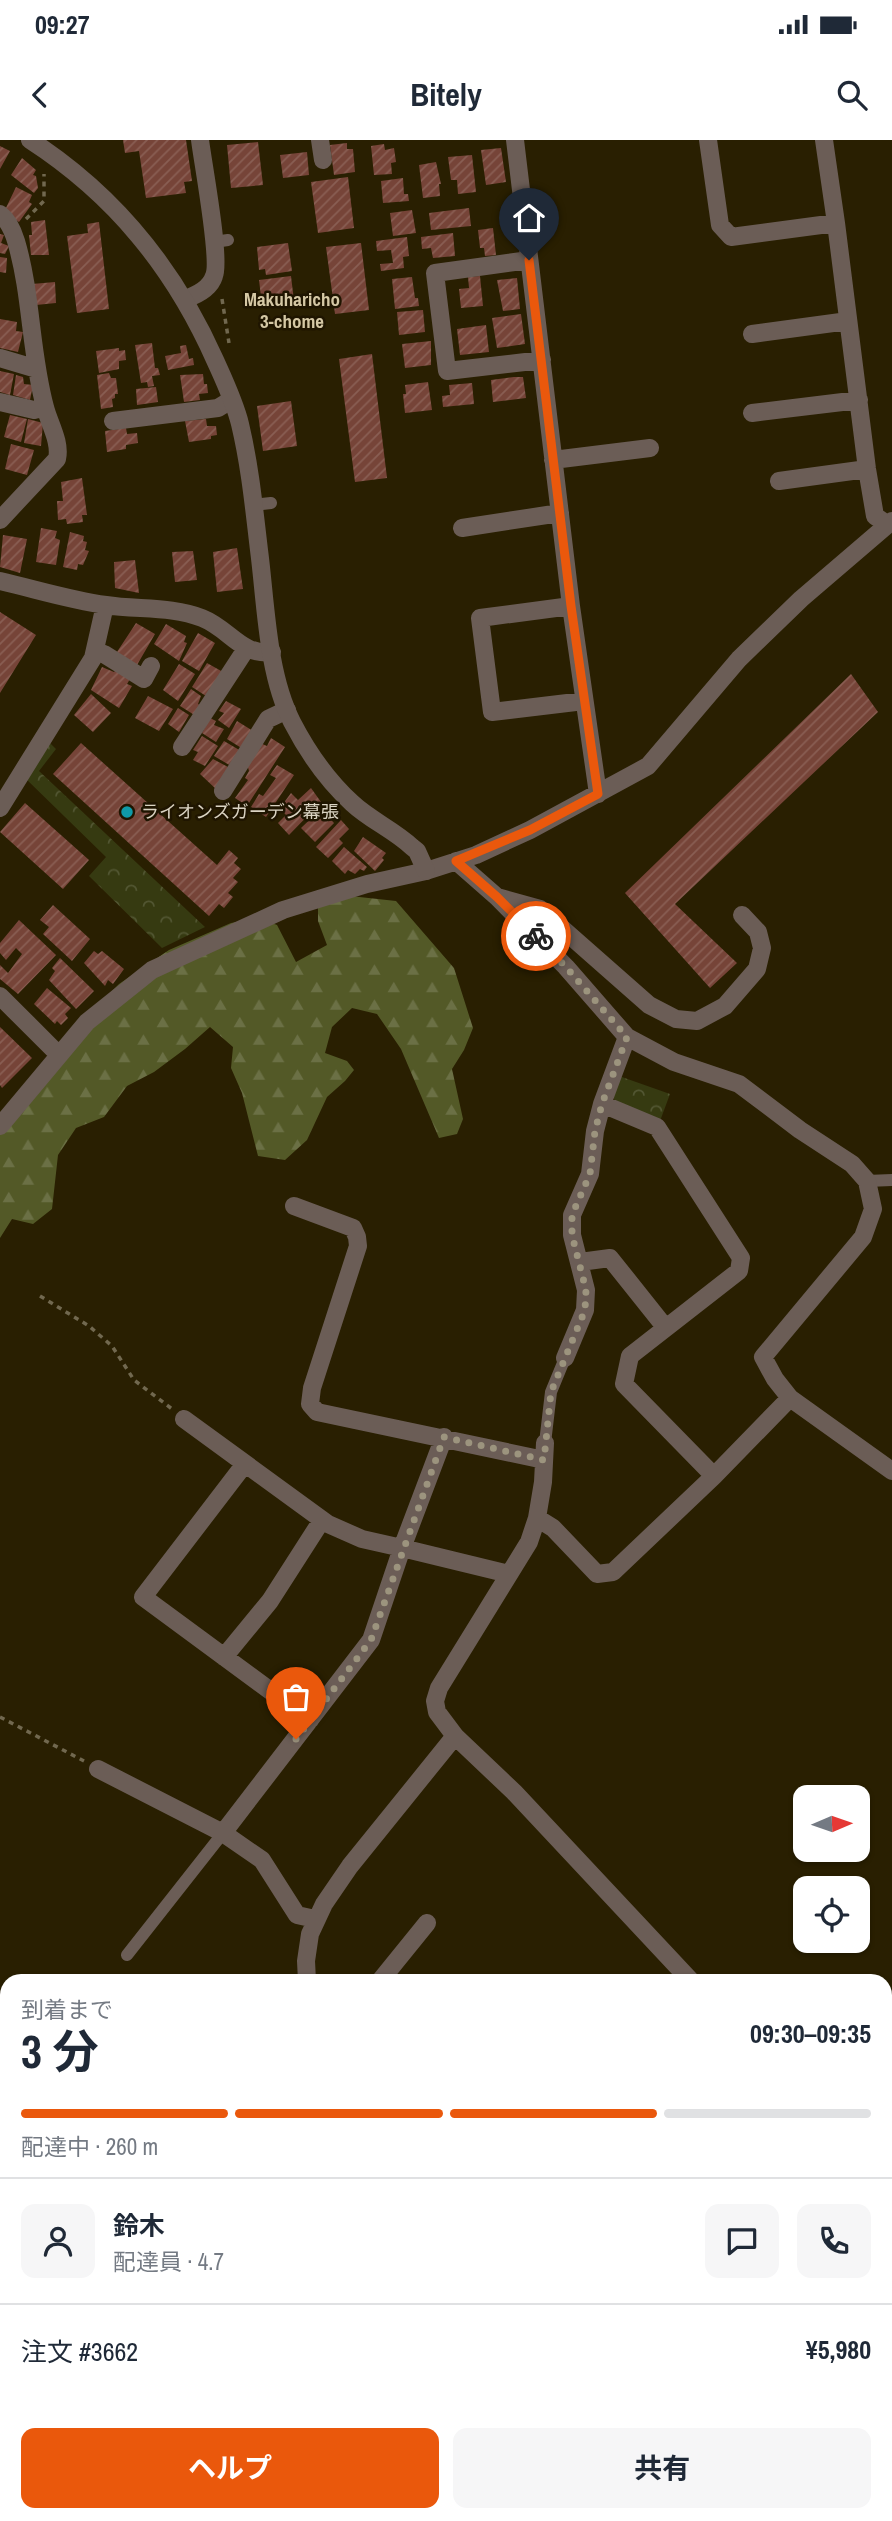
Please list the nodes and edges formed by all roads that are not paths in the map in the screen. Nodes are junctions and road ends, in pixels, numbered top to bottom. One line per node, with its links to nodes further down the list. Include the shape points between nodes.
1 (200, 140): 11 (street, via 221,241 213,280)
2 (320, 140): 7 (street)
3 (514, 140): 10 (street)
4 (708, 140): 9 (street, via 720,225 731,237)
5 (824, 140): 9 (street)
6 (35, 142): 11 (street, via 140,236)
7 (323, 160)
8 (0, 214): 16 (street, via 13,230)
9 (836, 223): 12 (street)
10 (529, 260): 15 (street); 15 (street, via 435,273 445,358 447,371)
11 (185, 299): 17 (street)
12 (848, 321): 13 (street); 18 (street)
13 (752, 334)
14 (0, 358): 16 (street)
15 (542, 360): 24 (street)
16 (37, 369): 20 (street)
17 (231, 400): 22 (street, via 218,408); 36 (street, via 262,504)
18 (859, 400): 21 (street); 25 (street)
19 (0, 402): 20 (street, via 34,410)
20 (45, 407): 28 (street, via 59,451 57,458 16,497)
21 (751, 413)
22 (123, 414)
23 (650, 448): 24 (street)
24 (553, 460): 27 (street)
25 (867, 469): 26 (street); 29 (street, via 875,516)
26 (779, 481)
27 (560, 513): 30 (street); 33 (street)
28 (0, 520)
29 (890, 523): 42 (street, via 739,659 648,766)
30 (462, 528)
31 (0, 581): 32 (street)
32 (104, 605): 34 (street, via 202,618); 35 (street)
33 (571, 606): 38 (street); 38 (street, via 480,618 492,712)
34 (246, 649): 36 (street); 40 (street)
35 (89, 651): 37 (street, via 104,654 144,679); 43 (street, via 93,658)
36 (272, 652): 39 (street)
37 (151, 666)
38 (584, 701): 42 (street)
39 (287, 710): 41 (street, via 268,719); 45 (street, via 311,753 345,796 412,846)
40 (182, 747)
41 (223, 790)
42 (598, 794): 44 (street, via 530,830)
43 (0, 808)
44 (456, 861): 45 (street); 46 (street)
45 (426, 871): 50 (street, via 283,910 152,970 87,1022)
46 (497, 897): 47 (street, via 540,909 649,1005 676,1019 697,1021 725,1006 757,969 762,948 758,932); 49 (street)
47 (742, 915)
48 (0, 996): 50 (street)
49 (627, 1037): 52 (street); 55 (street, via 674,1062 740,1084 852,1164)
50 (59, 1055): 51 (street)
51 (6, 1103): 53 (street)
52 (602, 1104): 57 (street, via 590,1174 572,1215); 58 (street, via 657,1127 741,1258 739,1271)
53 (0, 1126)
54 (892, 1180): 55 (lane)
55 (867, 1181): 60 (street, via 873,1209 863,1237 763,1357)
56 (294, 1206): 62 (street, via 353,1228 358,1237 310,1404 317,1412)
57 (580, 1262): 58 (street, via 610,1258); 59 (street, via 585,1310)
58 (665, 1327): 66 (street, via 630,1356 624,1384)
59 (565, 1359): 63 (lane, via 551,1392)
60 (790, 1398): 65 (street); 66 (street)
61 (184, 1419): 64 (street)
62 (444, 1437): 63 (street); 69 (street)
63 (545, 1451): 67 (street)
64 (244, 1465): 68 (street); 71 (street, via 143,1597)
65 (892, 1471)
66 (714, 1476): 67 (street, via 613,1572 597,1574 553,1528)
67 (537, 1518): 70 (street, via 529,1542)
68 (322, 1520): 69 (street, via 362,1539); 71 (street, via 270,1601)
69 (402, 1548): 70 (street); 72 (street, via 371,1640)
70 (509, 1574): 73 (street, via 439,1688 437,1712)
71 (224, 1657): 72 (street)
72 (310, 1720): 75 (street)
73 (455, 1736): 76 (street, via 350,1866); 81 (street, via 514,1792)
74 (98, 1769): 75 (street)
75 (223, 1833): 76 (street, via 262,1860 297,1915); 78 (lane)
76 (315, 1919): 79 (street)
77 (427, 1923): 80 (street)
78 (127, 1955)
79 (307, 1974)
80 (386, 1974)
81 (684, 1974)

